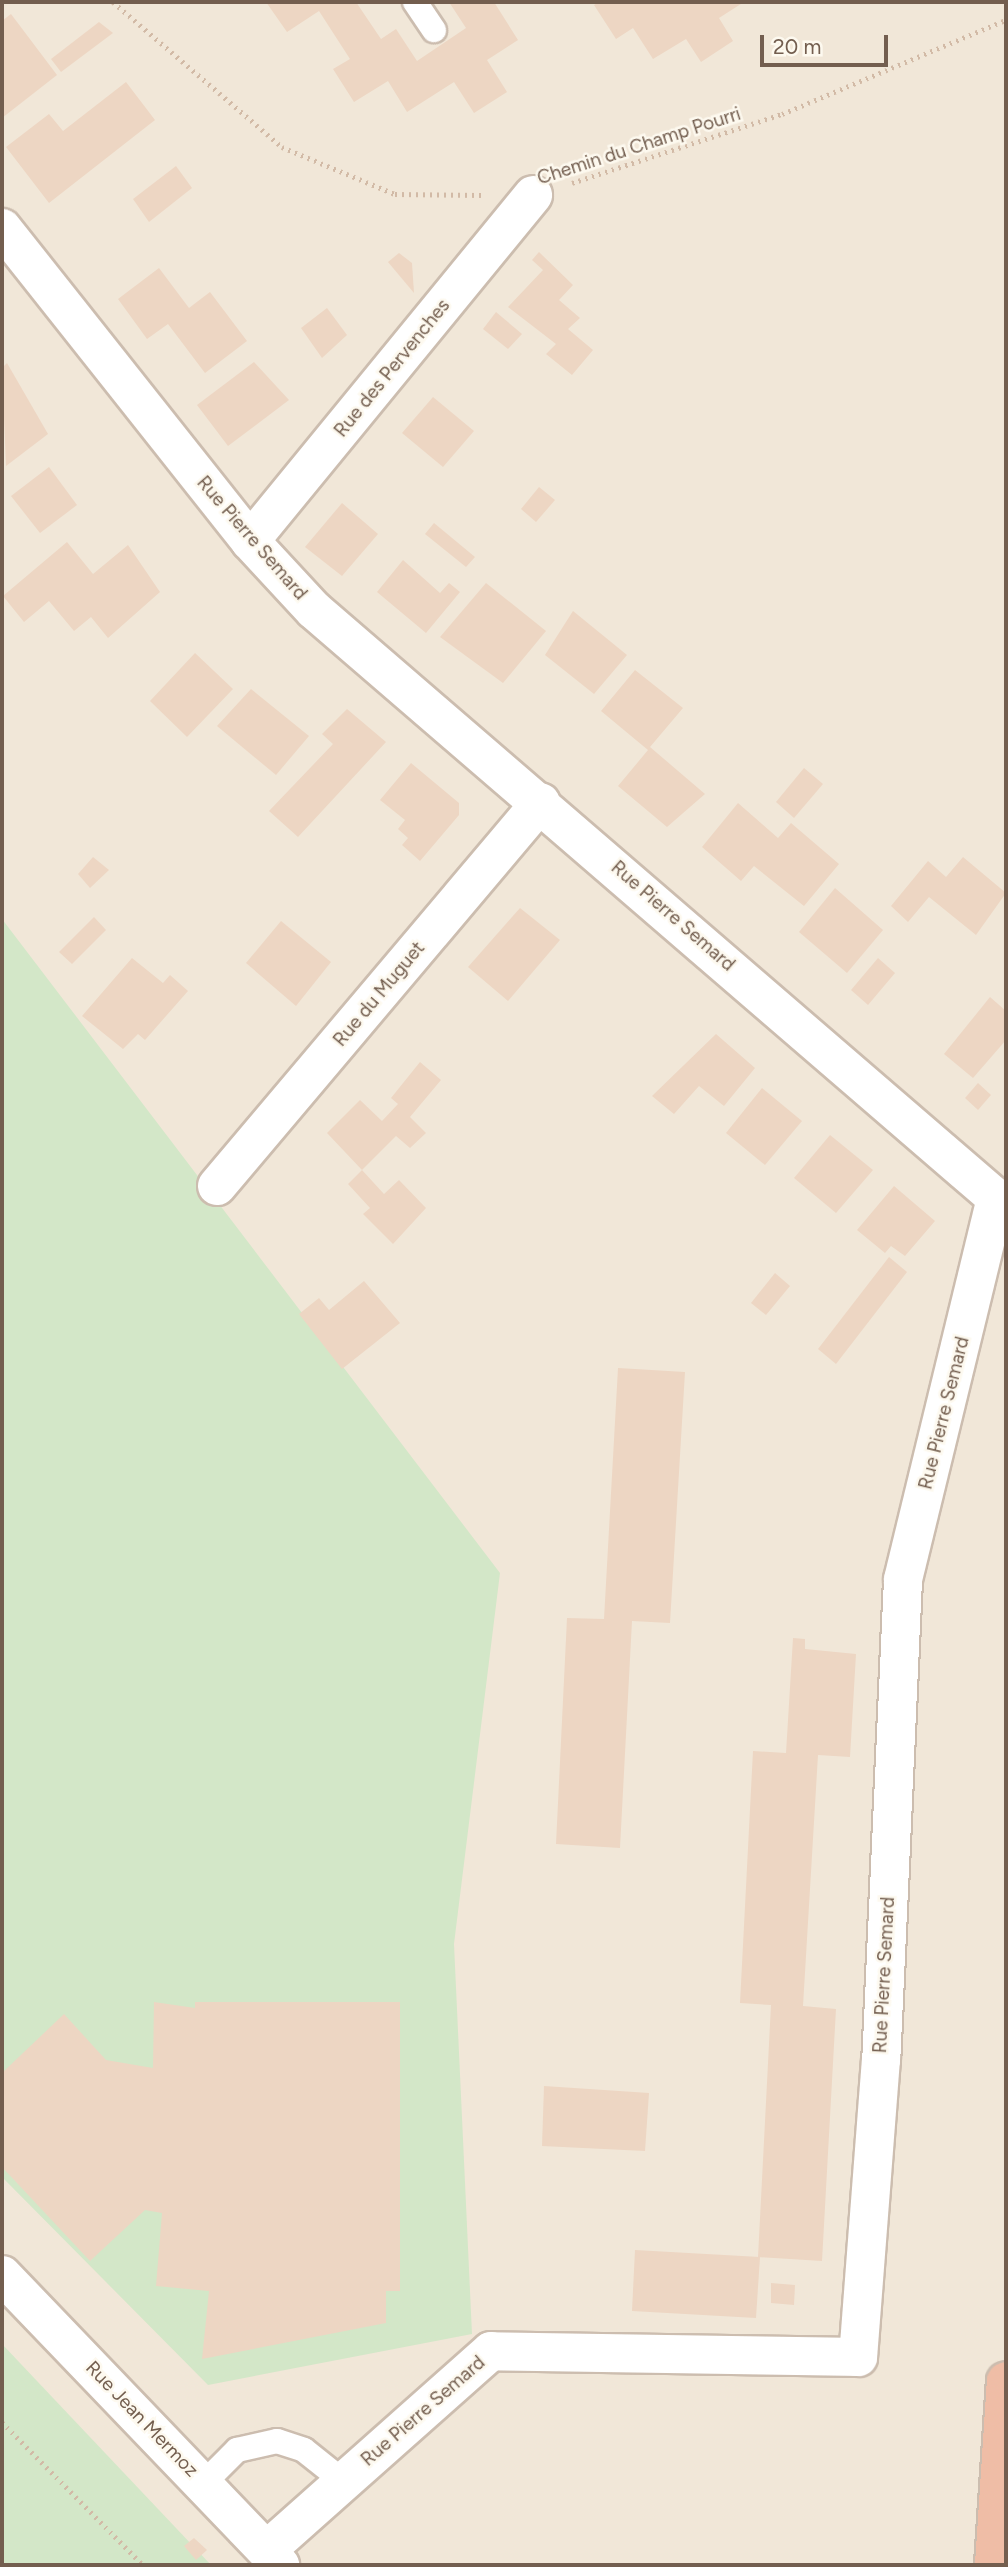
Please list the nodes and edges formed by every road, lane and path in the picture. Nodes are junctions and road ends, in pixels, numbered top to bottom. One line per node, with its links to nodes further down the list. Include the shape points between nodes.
1 (113, 2): 5 (path, Chemin du Champ Pourri, via 282,147 395,194)
2 (415, 2): 4 (lane)
3 (1006, 20): 5 (path, Chemin du Champ Pourri, via 782,114)
4 (434, 30)
5 (533, 195): 7 (street, Rue des Pervenches)
6 (2, 228): 7 (street, Rue Pierre Semard)
7 (250, 541): 8 (street, Rue Pierre Semard, via 314,610)
8 (541, 802): 9 (street, Rue du Muguet); 13 (street, Rue Pierre Semard, via 996,1198 903,1580 881,2059 858,2357 491,2351)
9 (217, 1186)
10 (2, 2275): 14 (street, Rue Jean Mermoz)
11 (1006, 2381): 17 (highway)
12 (2, 2422): 16 (path)
13 (343, 2481): 14 (lane, via 304,2450 278,2441 237,2450); 15 (street, Rue Pierre Semard)
14 (204, 2483): 15 (street, Rue Jean Mermoz)
15 (273, 2557)
16 (143, 2565)
17 (994, 2565)

